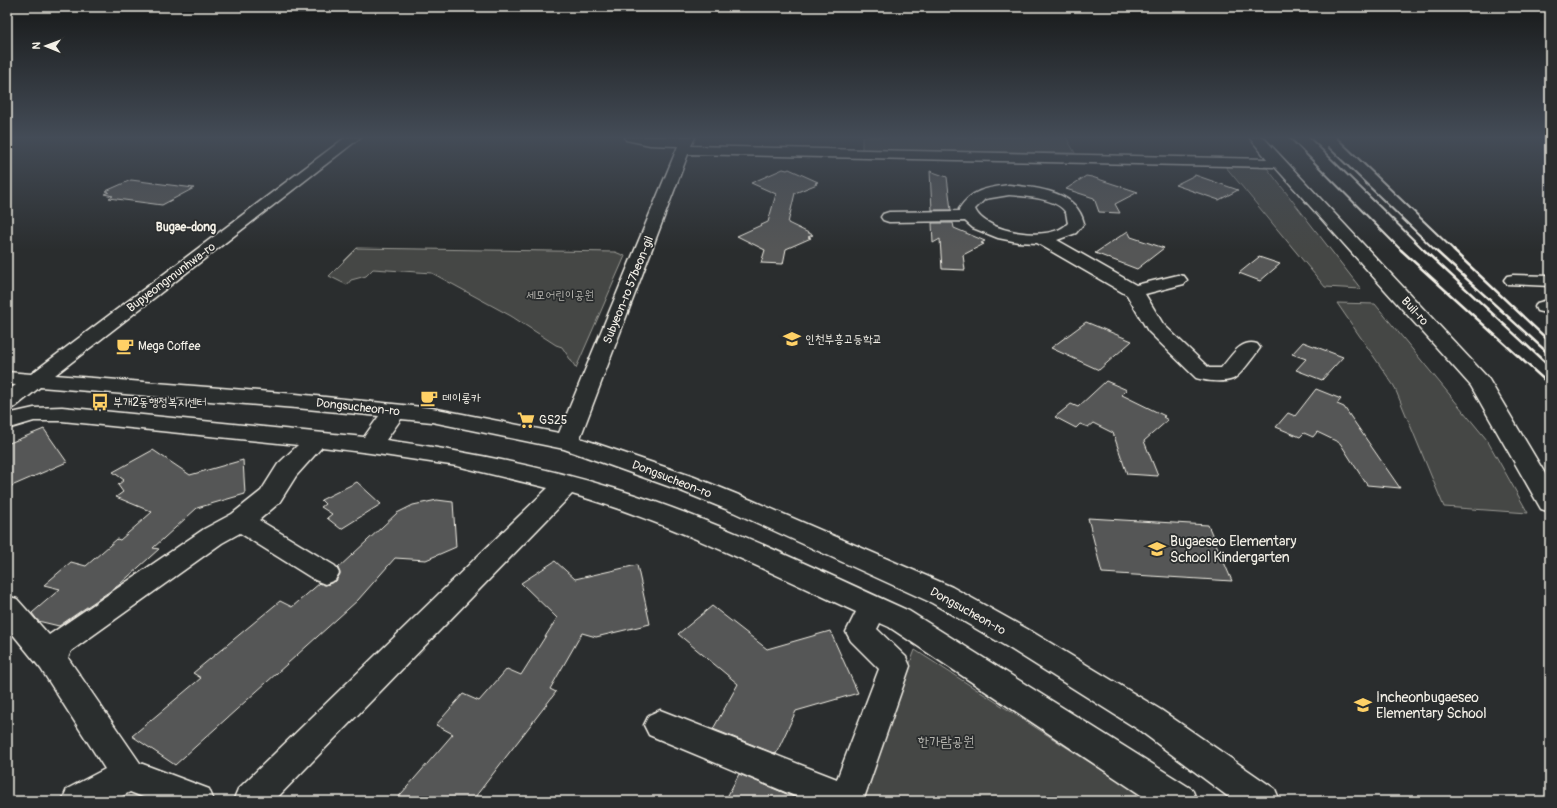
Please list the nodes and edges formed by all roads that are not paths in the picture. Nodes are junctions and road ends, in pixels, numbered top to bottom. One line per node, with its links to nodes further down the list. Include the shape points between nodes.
1 (306, 175): 15 (street, Bupyeongmunhwa-ro)
2 (673, 175): 20 (street, Subyeon-ro 57beon-gil)
3 (1289, 175): 23 (street, Buil-ro, via 1480,383)
4 (970, 216): 5 (street); 6 (street, via 978,224 1006,235); 6 (street, via 967,208 970,201 986,194 1009,190 1044,195 1070,207 1076,215 1076,223 1070,230)
5 (888, 218)
6 (1041, 238): 10 (street)
7 (1178, 280): 10 (street)
8 (1513, 280): 9 (street)
9 (1550, 281)
10 (1134, 291): 13 (street, via 1155,327 1204,374 1227,374)
11 (1528, 293): 12 (street)
12 (1548, 303)
13 (1250, 348)
14 (7, 378): 15 (street, Dongsucheon-ro)
15 (36, 380): 16 (street, Bupyeongmunhwa-ro); 17 (street, Dongsucheon-ro)
16 (7, 402)
17 (395, 411): 20 (street, Dongsucheon-ro, via 440,416); 21 (street)
18 (7, 422): 19 (street, via 18,417 53,413)
19 (317, 439): 21 (street); 24 (street, via 287,470 270,497)
20 (567, 442): 36 (street, Dongsucheon-ro, via 678,480 942,595 1150,720)
21 (370, 445): 22 (street, via 457,458)
22 (567, 484): 27 (street, via 609,496 715,535); 34 (street)
23 (1550, 503)
24 (240, 521): 25 (street); 28 (street, via 213,536 60,643)
25 (325, 573)
26 (7, 606): 28 (street)
27 (873, 606): 31 (street, via 861,632 895,666); 35 (street, via 899,619)
28 (52, 660): 30 (street)
29 (660, 725): 31 (street)
30 (128, 775): 32 (street); 33 (street)
31 (846, 800)
32 (79, 801)
33 (197, 801)
34 (250, 801)
35 (1180, 801)
36 (1263, 801)

